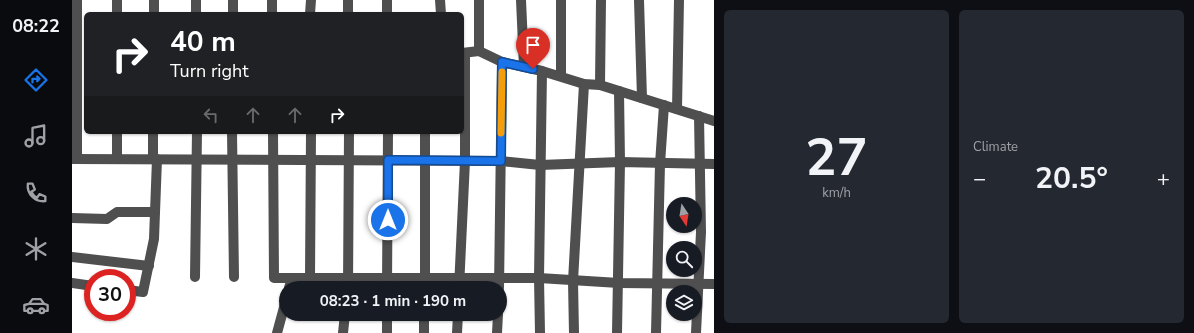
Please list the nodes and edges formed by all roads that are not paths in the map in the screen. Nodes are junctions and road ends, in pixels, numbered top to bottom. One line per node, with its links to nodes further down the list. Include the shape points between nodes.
1 (77, 0): 26 (street)
2 (117, 0): 17 (street)
3 (154, 0): 18 (street)
4 (196, 0): 19 (street)
5 (232, 0): 20 (street)
6 (272, 0): 21 (street)
7 (310, 0): 22 (street)
8 (348, 0): 23 (street)
9 (387, 0): 24 (street)
10 (440, 0): 25 (street)
11 (479, 0): 27 (street)
12 (521, 0): 30 (street)
13 (561, 0): 32 (street)
14 (601, 0): 34 (street)
15 (639, 0): 36 (street)
16 (679, 0): 39 (street)
17 (117, 12)
18 (154, 12)
19 (196, 12)
20 (233, 12)
21 (272, 12)
22 (310, 12)
23 (348, 12)
24 (387, 12)
25 (440, 12)
26 (78, 50): 51 (street)
27 (479, 51): 28 (street); 29 (street)
28 (464, 53)
29 (502, 62): 30 (street); 61 (street)
30 (524, 67): 31 (street)
31 (542, 71): 32 (street); 67 (street)
32 (561, 76): 33 (street)
33 (584, 84): 34 (street); 68 (street)
34 (600, 85): 35 (street)
35 (619, 91): 36 (street); 63 (street)
36 (642, 98): 37 (street)
37 (664, 105): 39 (street); 64 (street)
38 (464, 107): 60 (street)
39 (677, 109): 40 (street)
40 (699, 116): 41 (street); 65 (street)
41 (714, 121)
42 (117, 134): 52 (street)
43 (153, 134): 53 (street)
44 (197, 134): 54 (street)
45 (232, 134): 58 (street)
46 (273, 134): 56 (street)
47 (311, 134): 55 (street)
48 (349, 134): 62 (street)
49 (388, 134): 57 (street)
50 (425, 134): 59 (street)
51 (74, 159): 52 (street)
52 (117, 159): 53 (street)
53 (155, 159): 54 (street); 69 (street)
54 (198, 159): 58 (street); 73 (street)
55 (312, 159): 56 (street); 62 (street); 77 (street)
56 (272, 160): 58 (street); 76 (street, via 274,278)
57 (388, 160): 59 (street); 62 (street); 82 (street)
58 (232, 161): 74 (street)
59 (426, 161): 60 (street); 83 (street)
60 (465, 161): 61 (street); 84 (street)
61 (501, 161): 67 (street); 85 (street)
62 (349, 162): 75 (street)
63 (620, 162): 64 (street); 68 (street); 89 (street)
64 (660, 164): 65 (street); 90 (street)
65 (700, 164): 66 (street); 91 (street, via 701,232)
66 (714, 164)
67 (540, 165): 68 (street); 78 (street)
68 (581, 165): 86 (street)
69 (155, 212): 70 (street, via 117,212 107,219); 72 (street, via 154,239)
70 (72, 218)
71 (72, 257): 72 (street)
72 (148, 266): 94 (street, via 143,292)
73 (195, 277)
74 (234, 277)
75 (349, 277): 77 (street); 80 (street); 81 (street)
76 (292, 278): 77 (street); 79 (street)
77 (310, 278)
78 (539, 278): 86 (street); 87 (street); 107 (street)
79 (291, 281)
80 (349, 281)
81 (374, 281)
82 (387, 281)
83 (425, 281)
84 (459, 281)
85 (499, 281)
86 (573, 281): 89 (street); 108 (street)
87 (507, 282)
88 (72, 283): 93 (street)
89 (618, 283): 90 (street); 109 (street)
90 (658, 284): 91 (street); 110 (street)
91 (698, 284): 92 (street); 111 (street)
92 (714, 284)
93 (84, 285)
94 (136, 291)
95 (280, 321): 101 (street)
96 (344, 321): 102 (street)
97 (387, 321): 103 (street)
98 (424, 321): 104 (street)
99 (458, 321): 105 (street)
100 (498, 321): 106 (street)
101 (277, 333)
102 (343, 333)
103 (387, 333)
104 (424, 333)
105 (457, 333)
106 (497, 333)
107 (540, 333)
108 (574, 333)
109 (616, 333)
110 (656, 333)
111 (696, 333)

